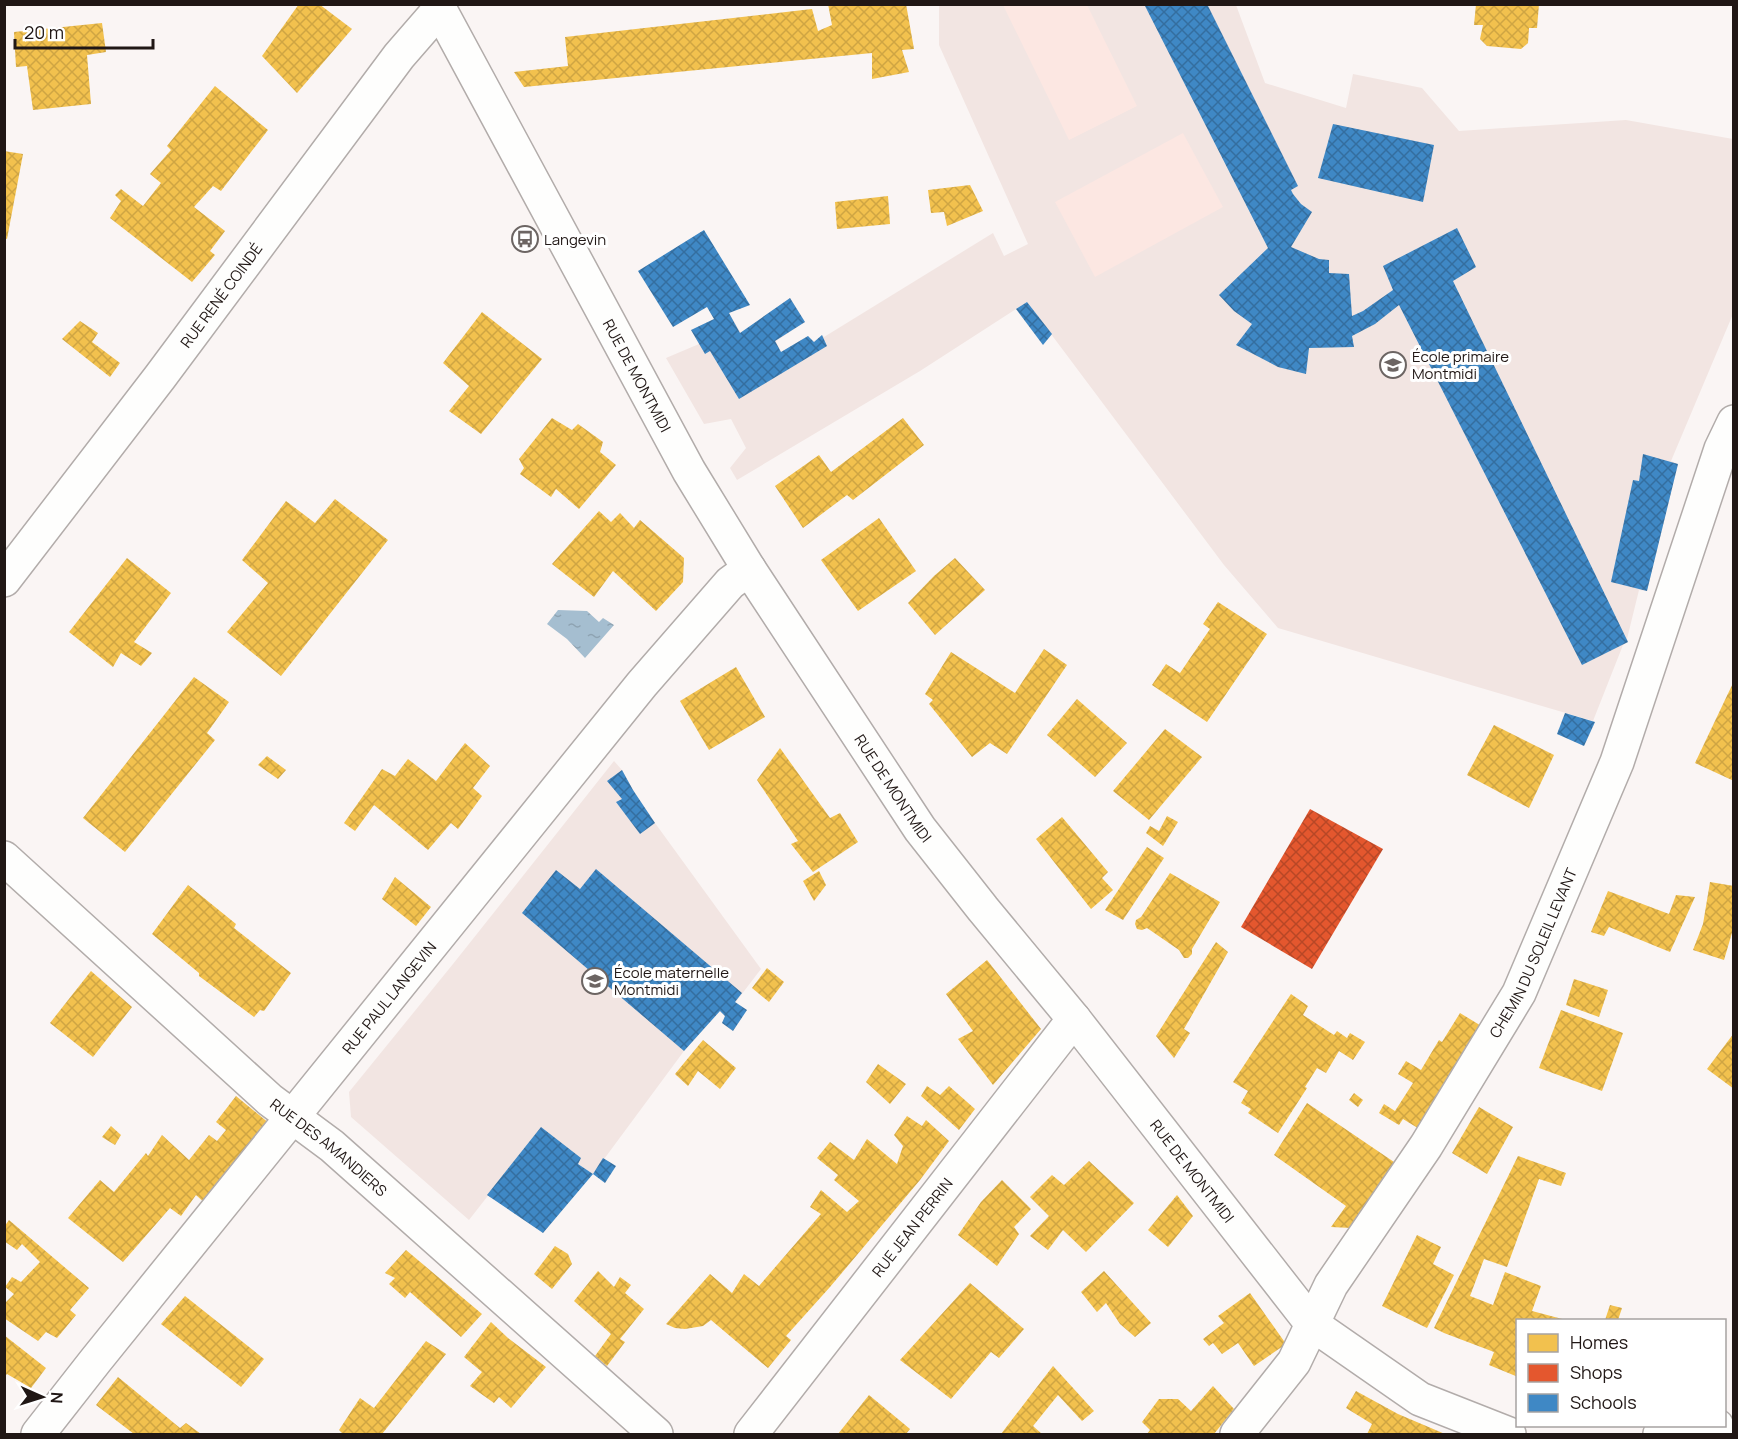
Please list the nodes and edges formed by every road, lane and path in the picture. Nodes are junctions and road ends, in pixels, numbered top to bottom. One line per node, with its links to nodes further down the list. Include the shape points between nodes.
1 (438, 7): 3 (street, RUE DE MONTMIDI, via 689,471); 4 (street, RUE RENÉ COINDÉ)
2 (1734, 422): 8 (street, CHEMIN DU SOLEIL LEVANT, via 1721,449 1617,762 1519,993 1426,1146 1331,1285)
3 (749, 569): 6 (street, RUE DE MONTMIDI, via 920,829); 7 (street, RUE PAUL LANGEVIN, via 730,583 642,684)
4 (4, 580)
5 (4, 858): 7 (street, RUE DES AMANDIERS, via 270,1101)
6 (1074, 1019): 8 (street, RUE DE MONTMIDI); 12 (street, RUE JEAN PERRIN)
7 (293, 1116): 10 (street, RUE PAUL LANGEVIN); 11 (street, RUE DES AMANDIERS, via 332,1146)
8 (1312, 1324): 13 (street, CHEMIN DU SOLEIL LEVANT, via 1294,1362); 14 (street, RUE DE MONTMIDI, via 1419,1399)
9 (1704, 1427): 15 (street)
10 (38, 1434)
11 (656, 1434)
12 (751, 1434)
13 (1236, 1434)
14 (1509, 1434)
15 (1660, 1434)

